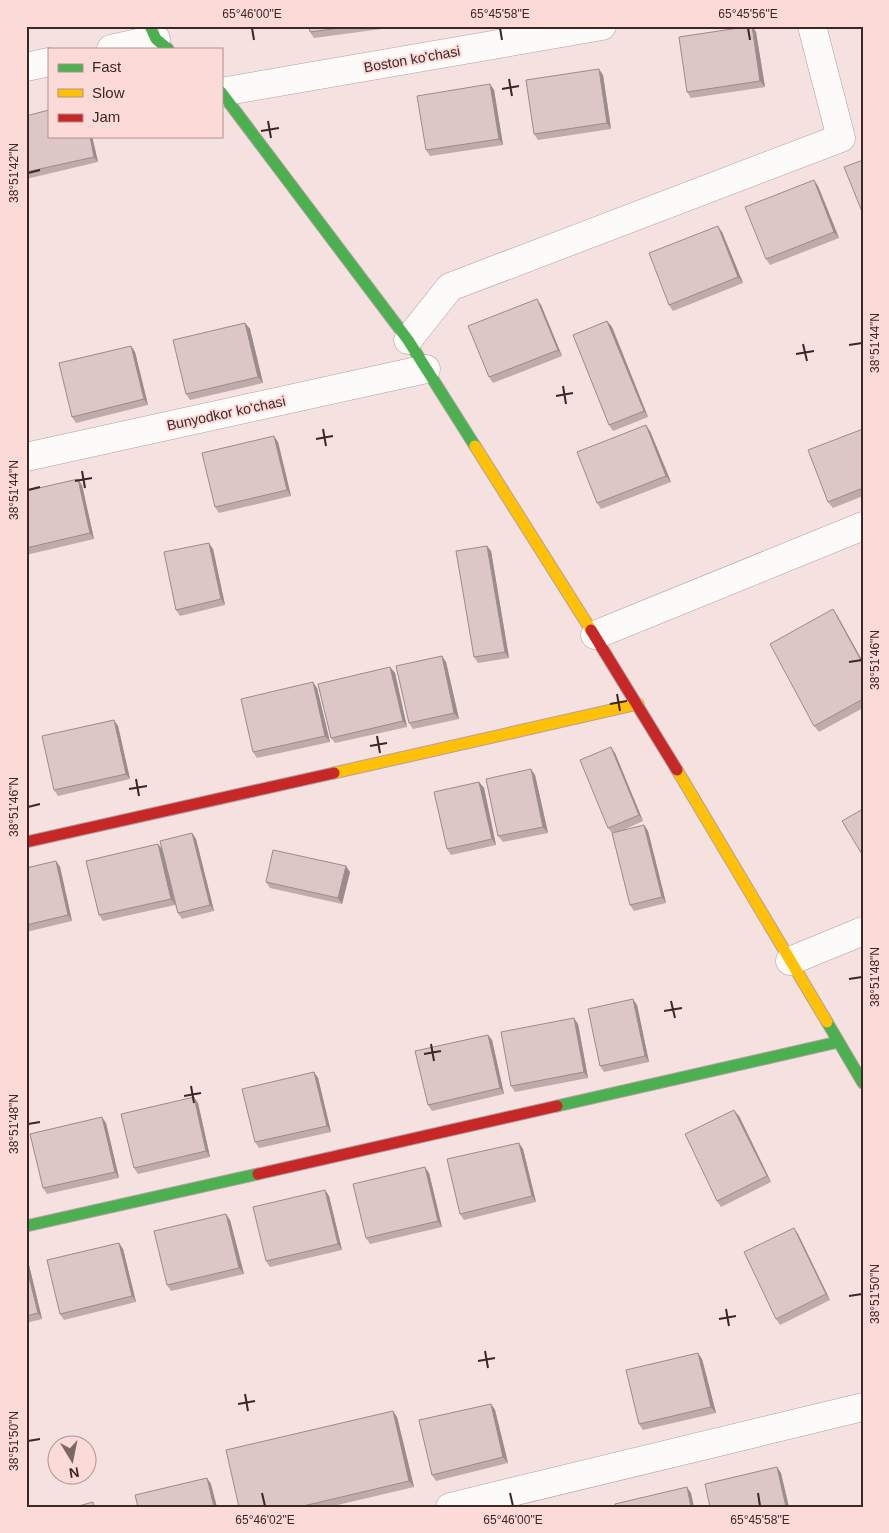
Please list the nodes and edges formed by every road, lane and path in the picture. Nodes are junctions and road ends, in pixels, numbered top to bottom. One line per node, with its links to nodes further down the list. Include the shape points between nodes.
1 (602, 26): 7 (street, Boston ko'chasi)
2 (812, 26): 9 (street, via 841,138 450,287)
3 (158, 38): 4 (street)
4 (115, 48)
5 (48, 62): 6 (street)
6 (26, 67)
7 (222, 92)
8 (222, 93): 9 (street)
9 (408, 340): 10 (street)
10 (426, 369): 11 (street, Bunyodkor ko'chasi); 13 (street)
11 (26, 457)
12 (863, 526): 13 (street)
13 (595, 635): 14 (street)
14 (638, 704): 15 (street); 17 (street)
15 (26, 842)
16 (863, 931): 17 (street)
17 (790, 960): 18 (street)
18 (838, 1042): 19 (street); 20 (street)
19 (863, 1083)
20 (26, 1226)
21 (863, 1407): 22 (street)
22 (450, 1507)

